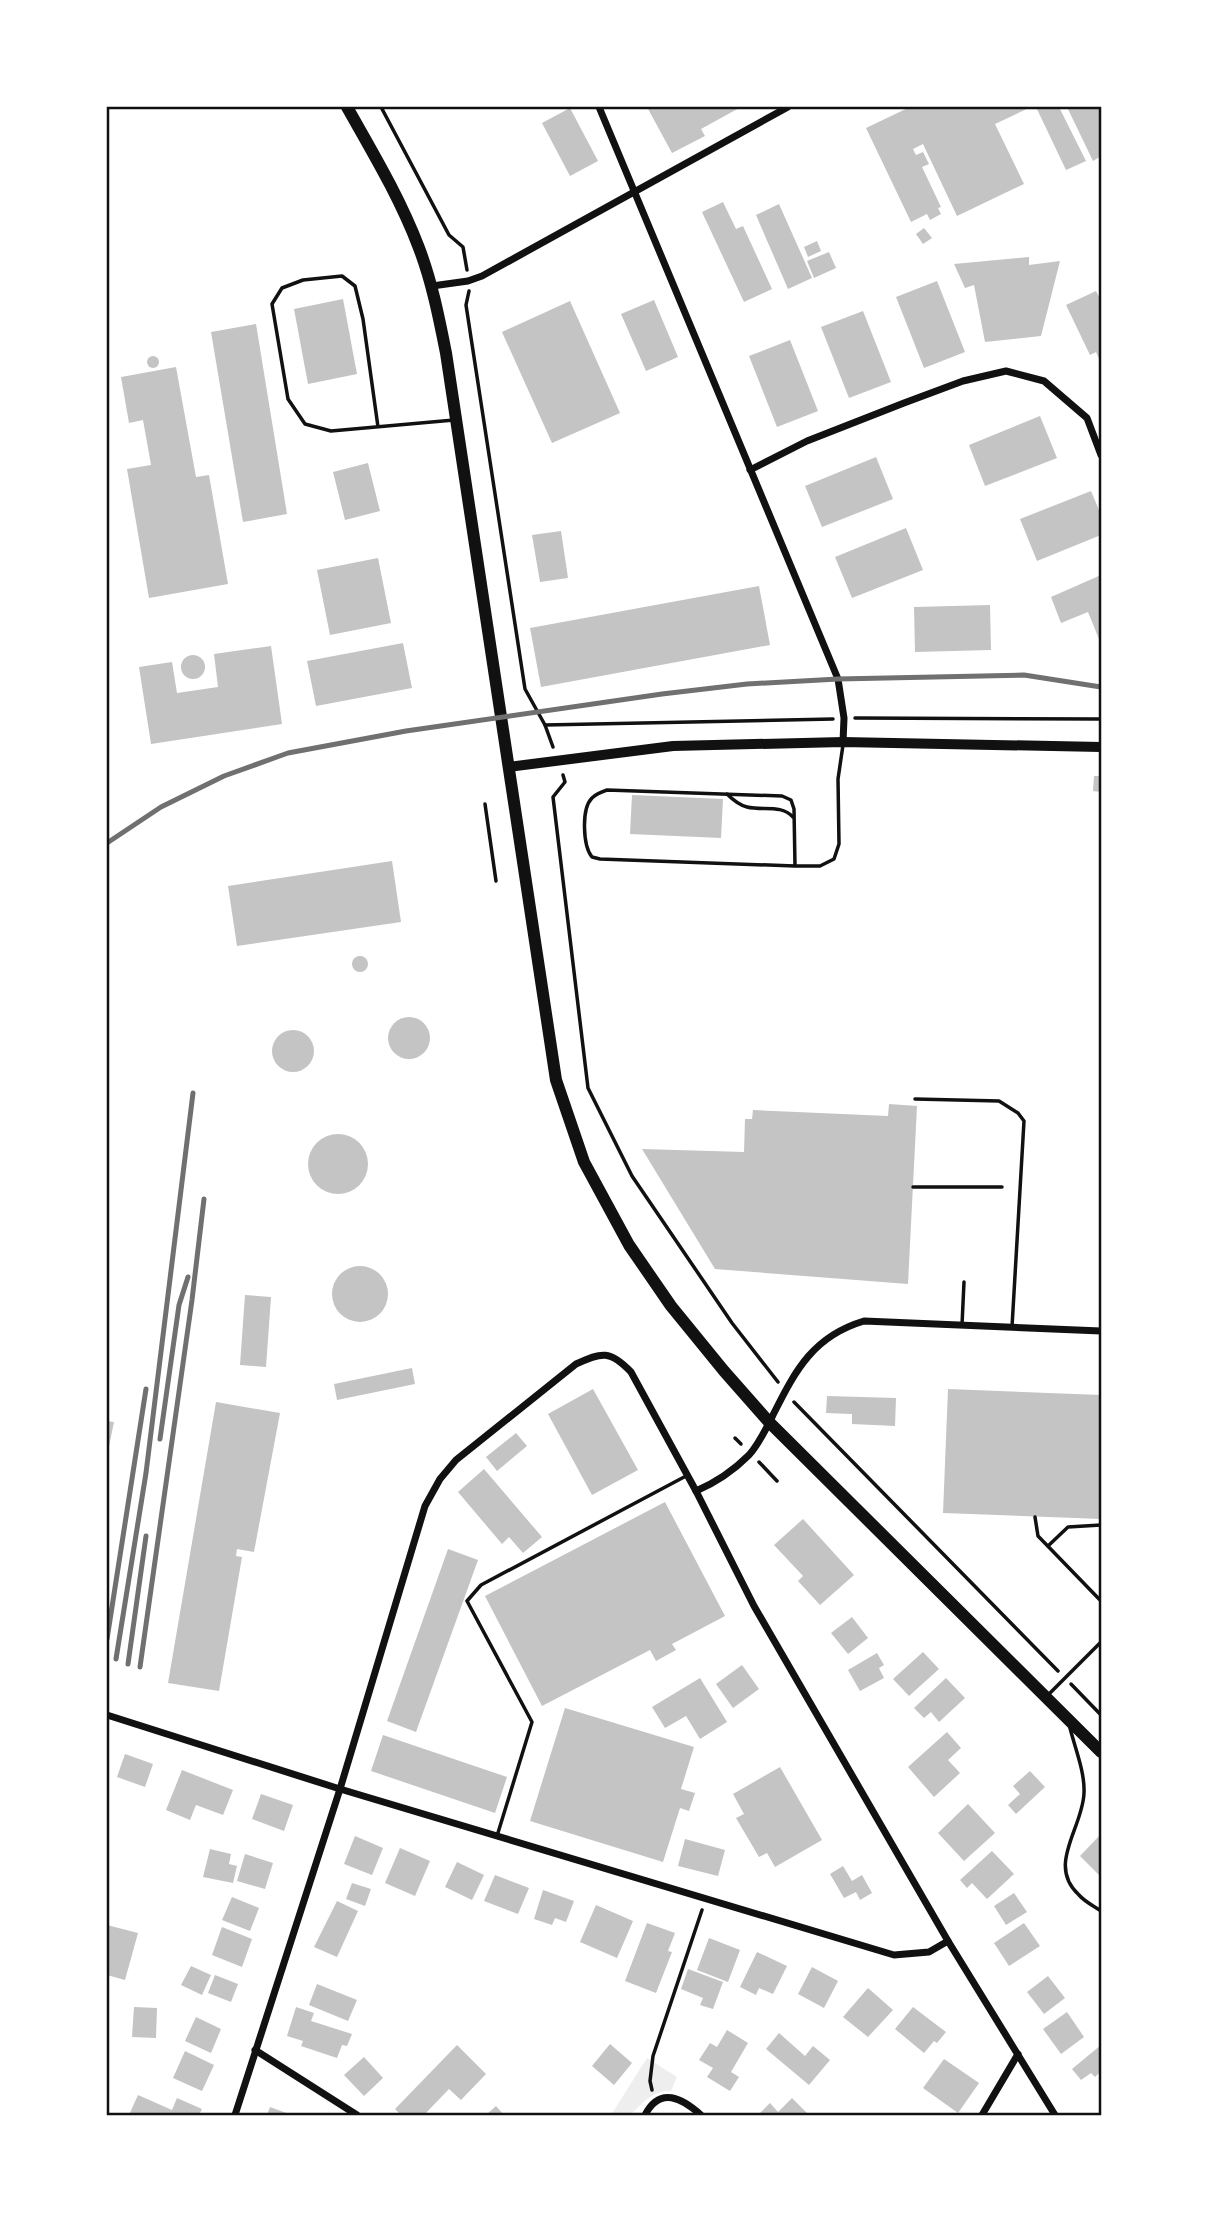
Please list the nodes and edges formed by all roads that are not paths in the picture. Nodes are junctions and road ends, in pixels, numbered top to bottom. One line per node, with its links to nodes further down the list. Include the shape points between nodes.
1 (347, 107): 5 (main road, via 389,182)
2 (599, 107): 4 (street)
3 (788, 107): 4 (street)
4 (634, 191): 5 (street, via 482,276); 9 (street)
5 (432, 286): 6 (main road)
6 (456, 420): 7 (lane); 12 (main road)
7 (378, 427): 7 (lane, via 331,431 305,424 288,400 272,304 282,288 303,280 342,276 355,286)
8 (1101, 455): 9 (street, via 1087,418 1044,381 1006,370 904,403 807,441)
9 (750, 470): 10 (street, via 838,679)
10 (844, 743): 11 (street); 12 (street, via 673,746); 15 (lane, via 838,779 839,845 834,859 820,866)
11 (1101, 747)
12 (508, 767): 21 (main road, via 556,1080 584,1161 628,1244 671,1306)
13 (727, 794): 14 (lane, via 750,808 783,809); 14 (lane, via 782,796 791,800); 15 (lane, via 599,792 586,807 585,844 592,857 600,859)
14 (794, 818): 15 (lane)
15 (795, 866)
16 (915, 1099): 19 (lane, via 999,1101 1024,1121)
17 (964, 1282): 18 (lane)
18 (962, 1325): 19 (street); 21 (street, via 864,1321 831,1334 813,1349)
19 (1012, 1327): 20 (street)
20 (1101, 1331)
21 (769, 1422): 23 (street, via 750,1453 719,1481); 29 (main road)
22 (688, 1475): 23 (street); 33 (street, via 631,1371 608,1354 596,1354 576,1364 456,1460 425,1506); 34 (lane, via 481,1585 467,1601 532,1722)
23 (696, 1491): 36 (street, via 754,1606)
24 (1035, 1517): 26 (lane, via 1038,1536)
25 (1101, 1525): 26 (lane, via 1068,1527)
26 (1047, 1547): 27 (lane)
27 (1101, 1601)
28 (1101, 1642): 29 (lane)
29 (1045, 1698): 31 (main road)
30 (107, 1715): 33 (street)
31 (1068, 1720): 32 (main road); 35 (lane, via 1085,1790 1082,1812 1064,1858 1066,1878 1078,1895)
32 (1101, 1752)
33 (340, 1789): 34 (street); 37 (street)
34 (497, 1836): 36 (street, via 894,1955 929,1952)
35 (1101, 1911)
36 (948, 1941): 38 (street)
37 (255, 2050): 39 (street); 40 (street)
38 (1017, 2054): 43 (street); 44 (street)
39 (235, 2115)
40 (357, 2115)
41 (645, 2115): 42 (street, via 655,2102 668,2097)
42 (701, 2115)
43 (982, 2115)
44 (1055, 2115)

